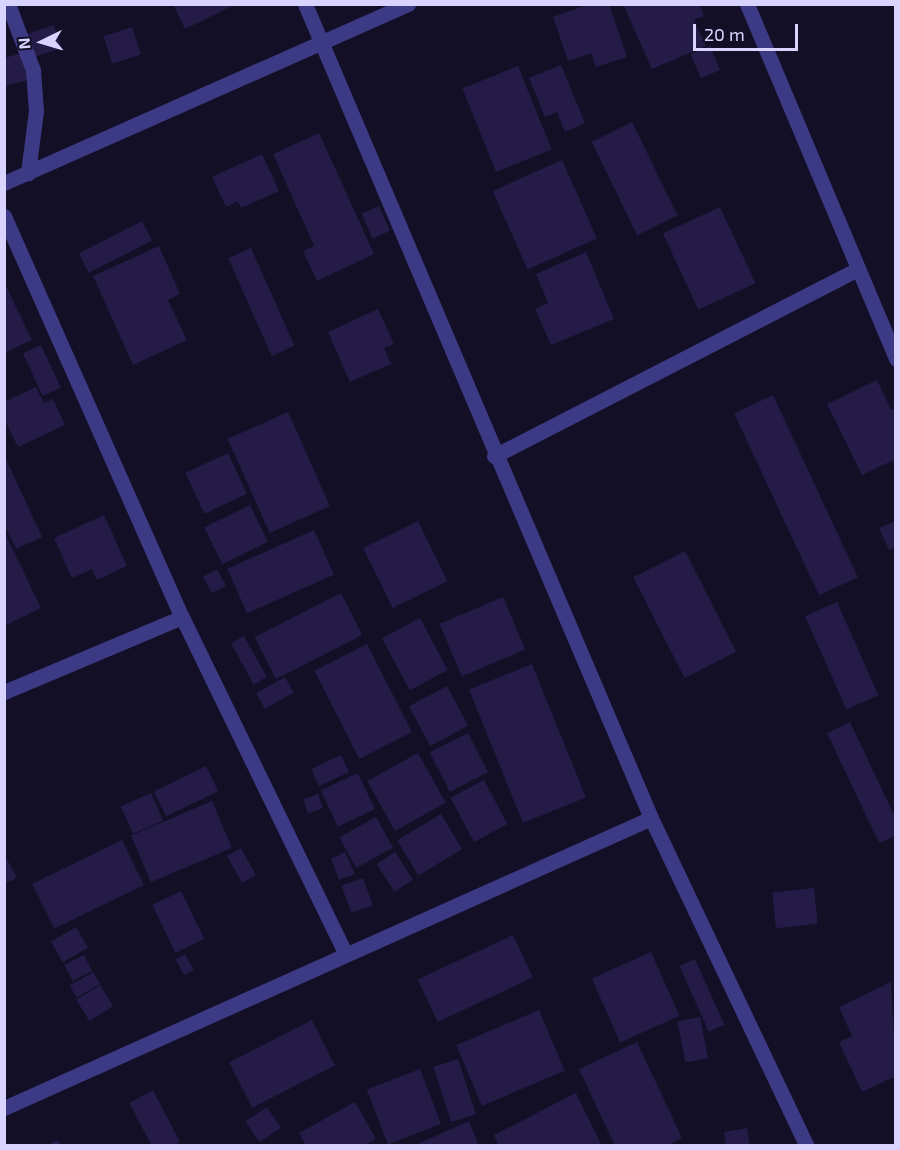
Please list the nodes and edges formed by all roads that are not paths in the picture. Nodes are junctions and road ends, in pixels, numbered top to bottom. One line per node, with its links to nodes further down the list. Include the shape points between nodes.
1 (8, 4): 6 (street, via 33,70 36,111)
2 (305, 4): 5 (street)
3 (408, 4): 5 (street)
4 (747, 4): 9 (street)
5 (323, 42): 6 (street); 11 (street)
6 (28, 173): 7 (street)
7 (4, 183)
8 (4, 216): 12 (street)
9 (854, 271): 10 (street); 11 (street)
10 (896, 359)
11 (494, 456): 14 (street)
12 (182, 617): 13 (street); 15 (street)
13 (4, 692)
14 (651, 818): 15 (street); 17 (street)
15 (345, 953): 16 (street)
16 (4, 1108)
17 (807, 1146)

